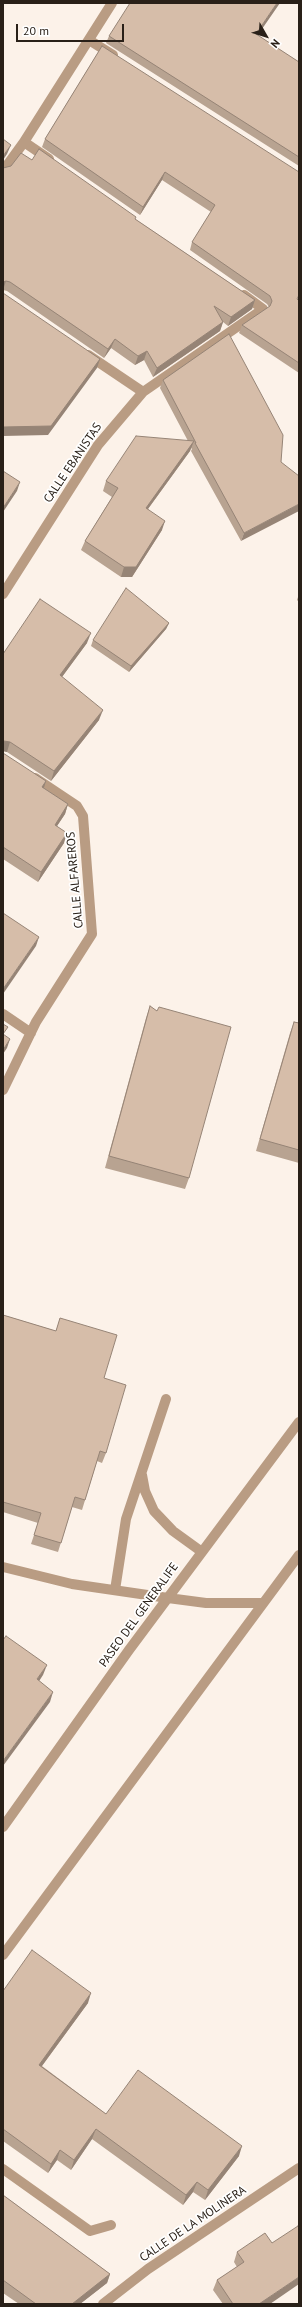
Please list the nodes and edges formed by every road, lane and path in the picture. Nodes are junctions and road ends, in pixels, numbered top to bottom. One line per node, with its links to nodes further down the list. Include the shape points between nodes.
1 (112, 3): 2 (street)
2 (89, 40): 3 (street); 4 (street)
3 (122, 61)
4 (24, 142): 5 (street); 6 (street)
5 (56, 165)
6 (3, 171)
7 (237, 290): 9 (street, CALLE EBANISTAS, via 263,308)
8 (79, 348): 9 (street)
9 (143, 392): 10 (street, CALLE EBANISTAS, via 98,446)
10 (3, 594)
11 (28, 773): 13 (street, CALLE ALFAREROS, via 77,806 83,816 92,934)
12 (3, 1014): 13 (street)
13 (31, 1033): 14 (street, CALLE ALFAREROS)
14 (3, 1090)
15 (166, 1399): 17 (street)
16 (299, 1422): 18 (street, PASEO DEL GENERALIFE)
17 (142, 1475): 18 (street, via 145,1491 154,1511 173,1531); 21 (street, via 126,1520)
18 (202, 1552): 22 (street, PASEO DEL GENERALIFE)
19 (299, 1555): 23 (street)
20 (3, 1567): 21 (street, via 72,1584)
21 (115, 1590): 22 (street)
22 (168, 1598): 23 (street, via 206,1603); 24 (street, PASEO DEL GENERALIFE)
23 (263, 1604): 25 (street)
24 (3, 1827)
25 (3, 1955)
26 (299, 2168): 29 (street, CALLE DE LA MOLINERA, via 148,2269)
27 (3, 2169): 28 (street, via 90,2231)
28 (111, 2225)
29 (103, 2304)

